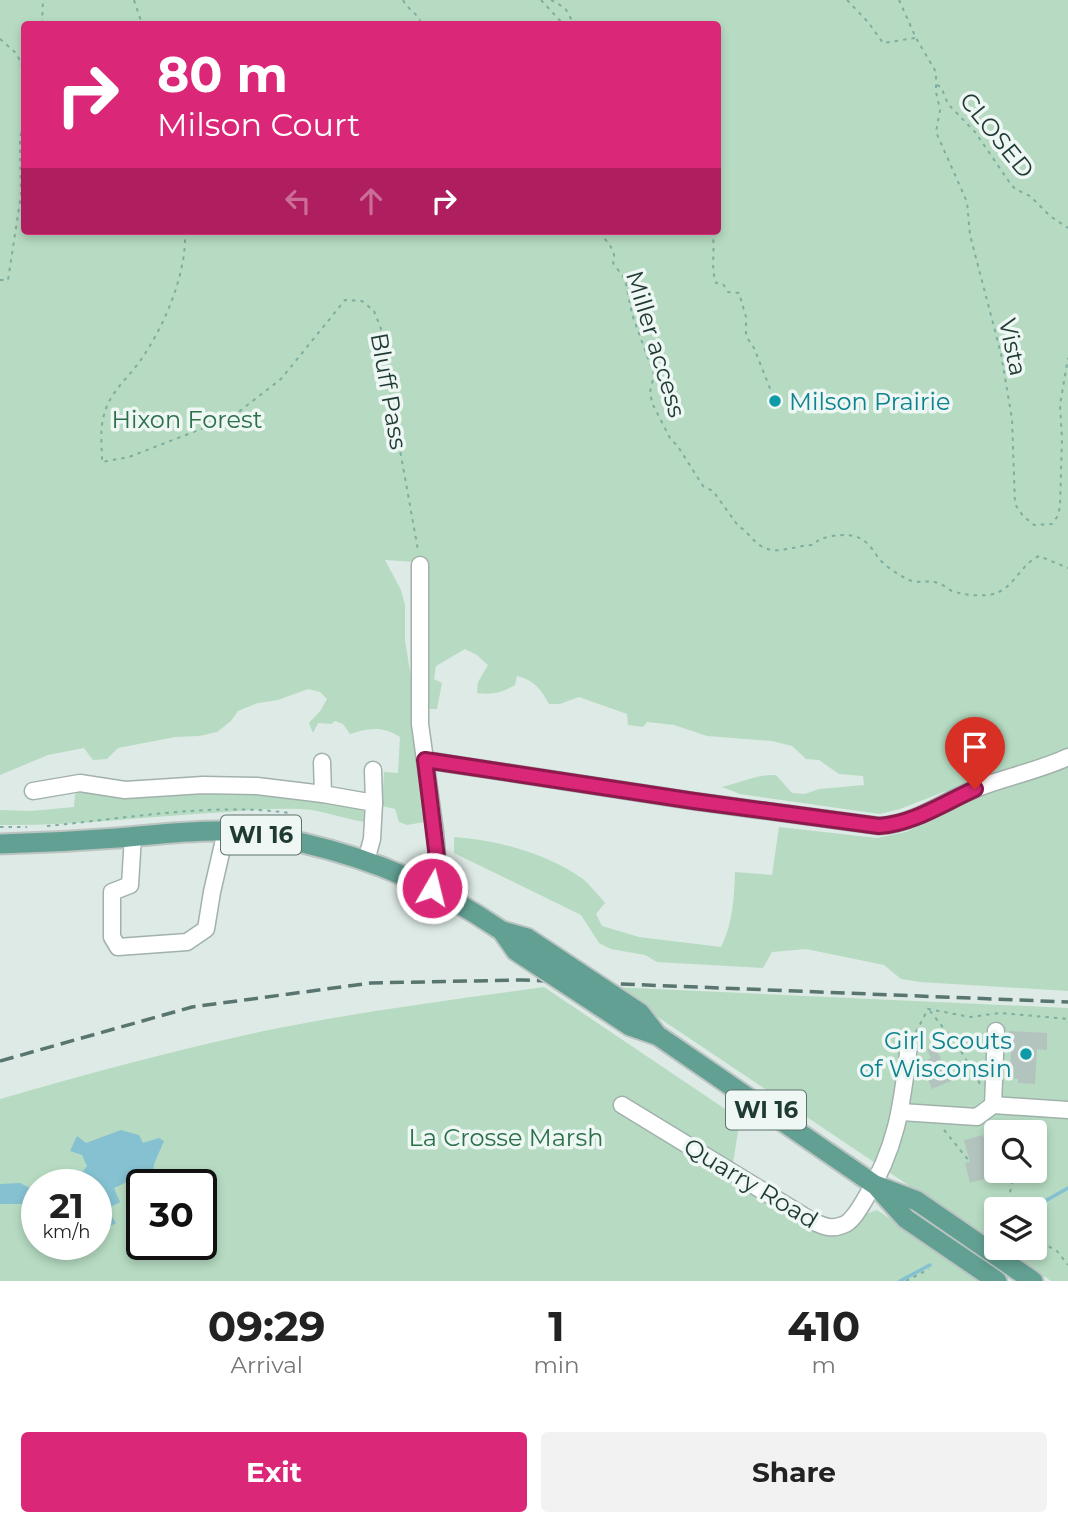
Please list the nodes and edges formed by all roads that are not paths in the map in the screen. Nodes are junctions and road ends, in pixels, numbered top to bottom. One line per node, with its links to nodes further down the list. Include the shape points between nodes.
1 (421, 565): 3 (street, via 420,724)
2 (1068, 757): 3 (street, via 975,789 906,821 879,826)
3 (425, 760): 13 (street, via 438,866)
4 (323, 762): 7 (street)
5 (373, 770): 8 (street)
6 (33, 791): 7 (street, via 80,783 125,790 257,786)
7 (323, 794): 8 (street)
8 (374, 803): 12 (street)
9 (226, 831): 10 (main road, WI 16); 10 (street, via 206,929 187,942 118,947 112,937 112,892 130,885); 12 (main road, WI 16, via 294,841)
10 (133, 836): 11 (main road, WI 16)
11 (0, 844)
12 (366, 861): 13 (main road, WI 16)
13 (432, 888): 20 (main road, WI 16, bridge, via 502,931 527,938 640,1013 657,1035)
14 (996, 1031): 17 (street)
15 (909, 1045): 19 (street, Quarry Road)
16 (622, 1105): 20 (street, Quarry Road, via 828,1228 846,1225)
17 (992, 1105): 18 (street); 19 (street, via 977,1116)
18 (1068, 1110)
19 (901, 1112): 20 (street, Quarry Road, via 885,1166)
20 (874, 1185): 21 (main road, WI 16, via 906,1219); 22 (main road, WI 16, via 916,1201)
21 (997, 1281)
22 (1033, 1281)

